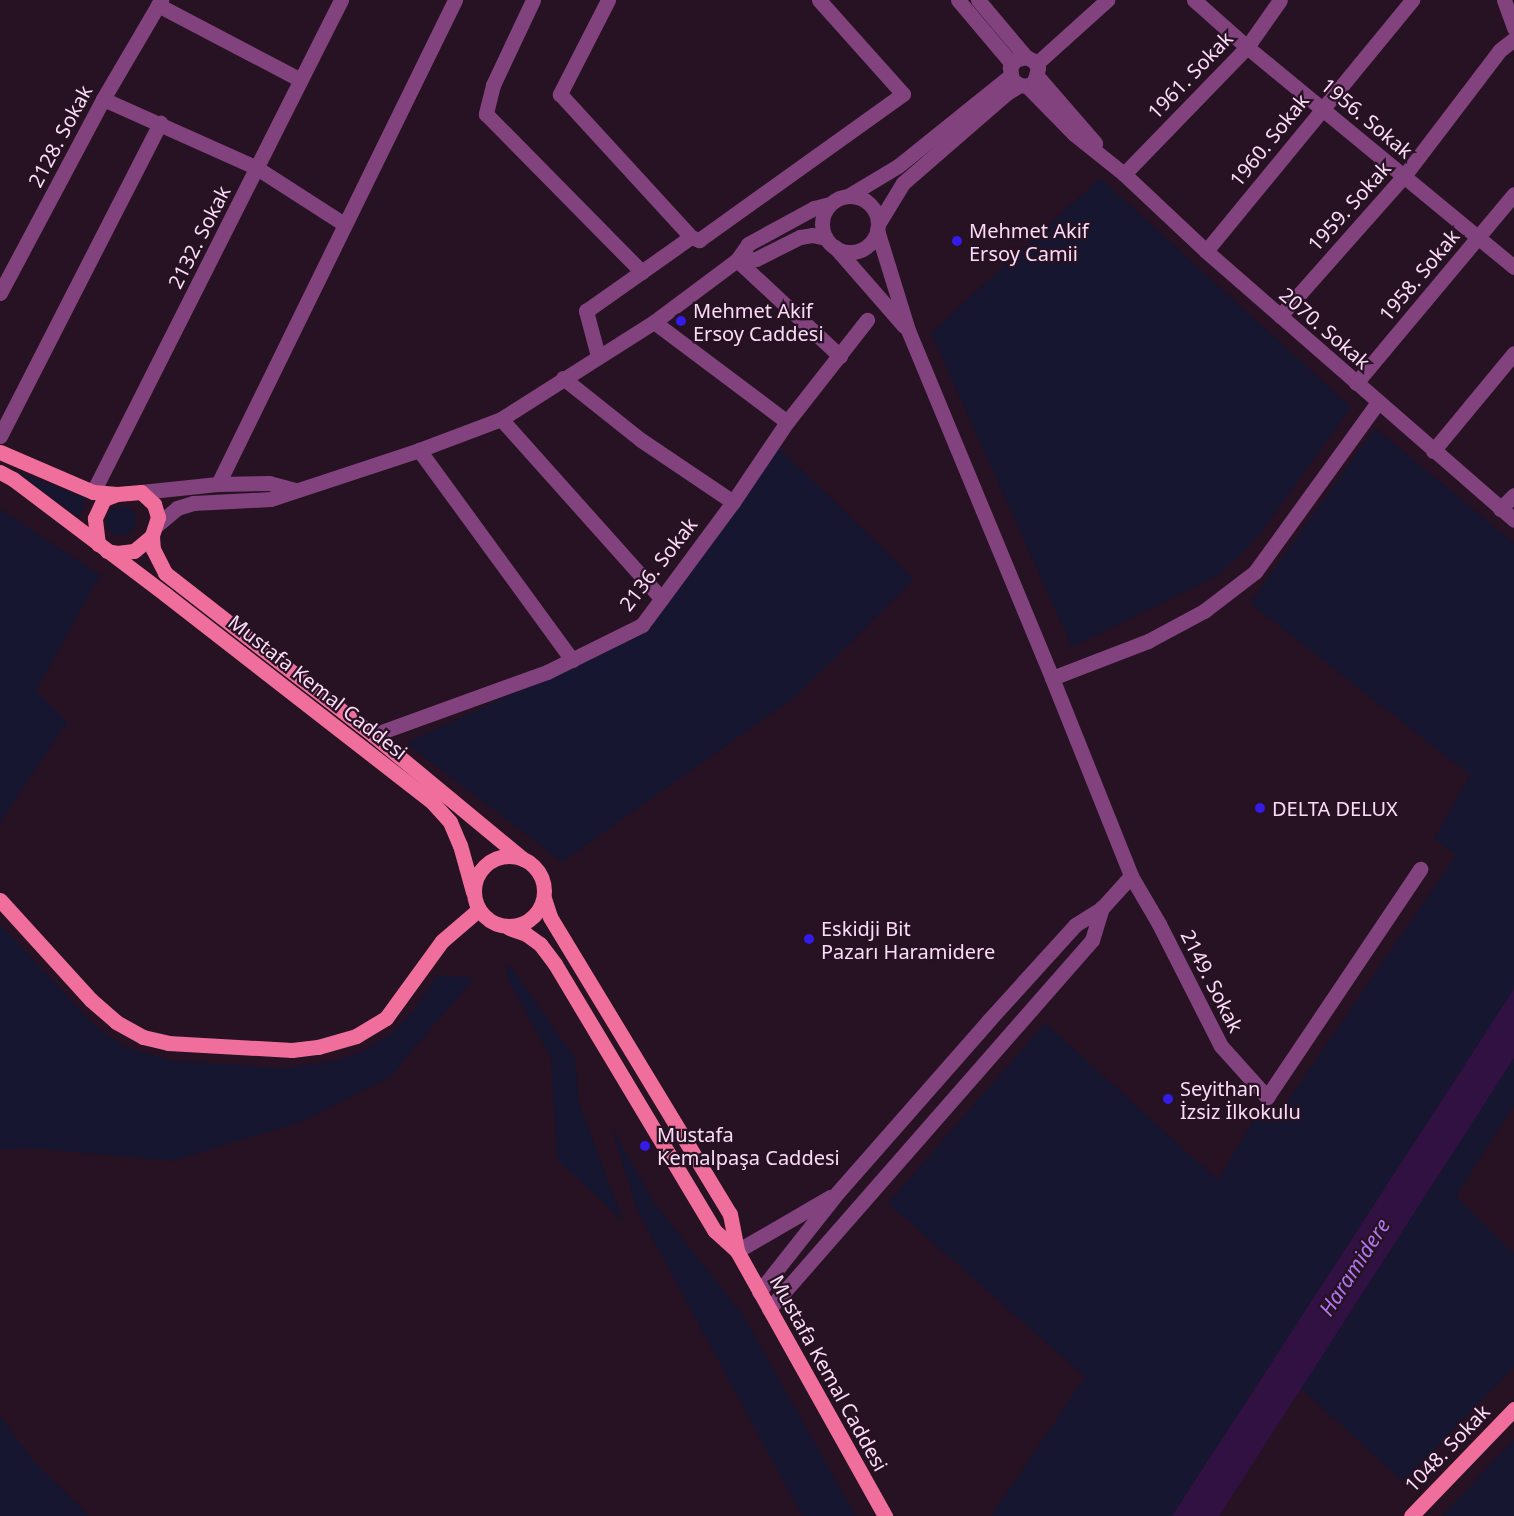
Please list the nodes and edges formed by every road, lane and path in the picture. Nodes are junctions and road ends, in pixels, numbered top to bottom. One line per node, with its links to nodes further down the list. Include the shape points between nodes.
1 (341, 0): 18 (street, 2132. Sokak)
2 (455, 0): 28 (street)
3 (532, 0): 36 (street, via 493,85 486,114)
4 (609, 0): 30 (street, via 560,94)
5 (819, 0): 30 (street, via 903,94 699,240)
6 (958, 0): 17 (street)
7 (978, 0): 17 (street)
8 (1107, 0): 17 (street)
9 (1194, 0): 16 (street, 1956. Sokak)
10 (1280, 0): 16 (street, 1961. Sokak)
11 (1412, 0): 20 (street, 1960. Sokak)
12 (1503, 0): 14 (street)
13 (160, 3): 18 (street); 19 (street, 2128. Sokak)
14 (1514, 28)
15 (1514, 39): 24 (street, 1959. Sokak, via 1500,50)
16 (1247, 47): 20 (street, 1956. Sokak); 23 (street, 1961. Sokak)
17 (1024, 73): 23 (street, 2070. Sokak, via 1074,134); 26 (street, via 898,166); 29 (street, via 1007,93 900,186)
18 (301, 80): 22 (street, 2132. Sokak)
19 (103, 99): 21 (street); 37 (street, 2128. Sokak)
20 (1323, 108): 24 (street, 1956. Sokak); 33 (street, 1960. Sokak)
21 (160, 123): 22 (street); 50 (street)
22 (257, 168): 28 (street); 57 (street, 2132. Sokak)
23 (1118, 169): 33 (street, 2070. Sokak)
24 (1404, 176): 31 (street, 1956. Sokak); 38 (street, 1959. Sokak)
25 (1514, 194): 31 (street, 1958. Sokak)
26 (848, 196): 27 (street); 29 (street, via 872,206)
27 (830, 204): 32 (street, via 822,220); 34 (street, via 814,208 748,244)
28 (344, 225): 55 (street)
29 (877, 227): 32 (street, via 872,241 856,251 848,252); 41 (street, 2149. Sokak)
30 (691, 237): 36 (street)
31 (1479, 237): 35 (street, 1956. Sokak); 46 (street, 1958. Sokak)
32 (830, 242): 34 (street, via 812,235 800,237 756,260); 41 (street)
33 (1206, 251): 38 (street, 2070. Sokak)
34 (737, 260): 40 (street); 43 (street)
35 (1514, 267)
36 (642, 272): 44 (street, via 586,311)
37 (0, 293)
38 (1280, 316): 46 (street, 2070. Sokak)
39 (867, 320): 43 (street, 2136. Sokak)
40 (654, 322): 44 (street); 49 (street)
41 (909, 330): 68 (street, 2149. Sokak)
42 (1514, 352): 52 (street)
43 (840, 356): 49 (street, 2136. Sokak)
44 (598, 357): 45 (street)
45 (563, 378): 48 (street); 61 (street, via 641,440)
46 (1356, 383): 47 (street, 2070. Sokak)
47 (1378, 402): 52 (street, 2070. Sokak); 68 (street, via 1255,572 1204,611 1148,640)
48 (501, 419): 51 (street); 66 (street)
49 (787, 422): 61 (street, 2136. Sokak)
50 (0, 436)
51 (418, 450): 56 (street); 67 (street)
52 (1433, 451): 62 (street, 2070. Sokak)
53 (0, 452): 57 (main road)
54 (0, 472): 65 (main road)
55 (218, 484): 56 (street, via 269,483); 58 (street)
56 (296, 490): 64 (street, via 272,499 193,503 177,508)
57 (93, 492): 59 (main road)
58 (141, 492): 59 (main road); 64 (main road, via 154,504)
59 (117, 494): 65 (main road, via 104,500 98,509 95,528)
60 (1514, 495): 62 (street)
61 (733, 502): 66 (street, 2136. Sokak)
62 (1500, 509): 63 (street, 2070. Sokak)
63 (1514, 520)
64 (155, 531): 65 (main road, via 134,551 117,554); 69 (main road, Mustafa Kemal Caddesi, via 153,549 165,573)
65 (103, 547): 73 (main road, Mustafa Kemal Caddesi, via 433,803 450,822)
66 (662, 599): 67 (street, 2136. Sokak, via 642,625)
67 (572, 660): 69 (street, 2136. Sokak)
68 (1052, 678): 72 (street, 2149. Sokak)
69 (373, 735): 70 (main road, Mustafa Kemal Caddesi)
70 (523, 859): 73 (main road, via 512,856 490,862 476,879); 74 (main road, via 542,878)
71 (1420, 869): 72 (street, 2149. Sokak, via 1267,1097 1221,1046)
72 (1131, 876): 76 (street)
73 (473, 892): 77 (main road)
74 (544, 898): 78 (main road, via 529,918); 80 (main road, Mustafa Kemal Caddesi, via 550,917 730,1214)
75 (0, 900): 77 (main road, via 91,1000 116,1022 143,1037 168,1043 291,1050 318,1047 370,1029 386,1018 442,940)
76 (1102, 908): 79 (street, via 1075,926); 82 (street, via 1092,940)
77 (478, 910): 78 (main road, via 489,921)
78 (509, 928): 80 (main road, Mustafa Kemal Caddesi, via 540,944 555,963 715,1231)
79 (838, 1192): 80 (street); 81 (street)
80 (737, 1251): 81 (main road, Mustafa Kemal Caddesi)
81 (759, 1292): 82 (main road, Mustafa Kemal Caddesi)
82 (768, 1309): 84 (main road, Mustafa Kemal Caddesi)
83 (1514, 1409): 85 (main road, 1048. Sokak)
84 (885, 1516)
85 (1411, 1516)

